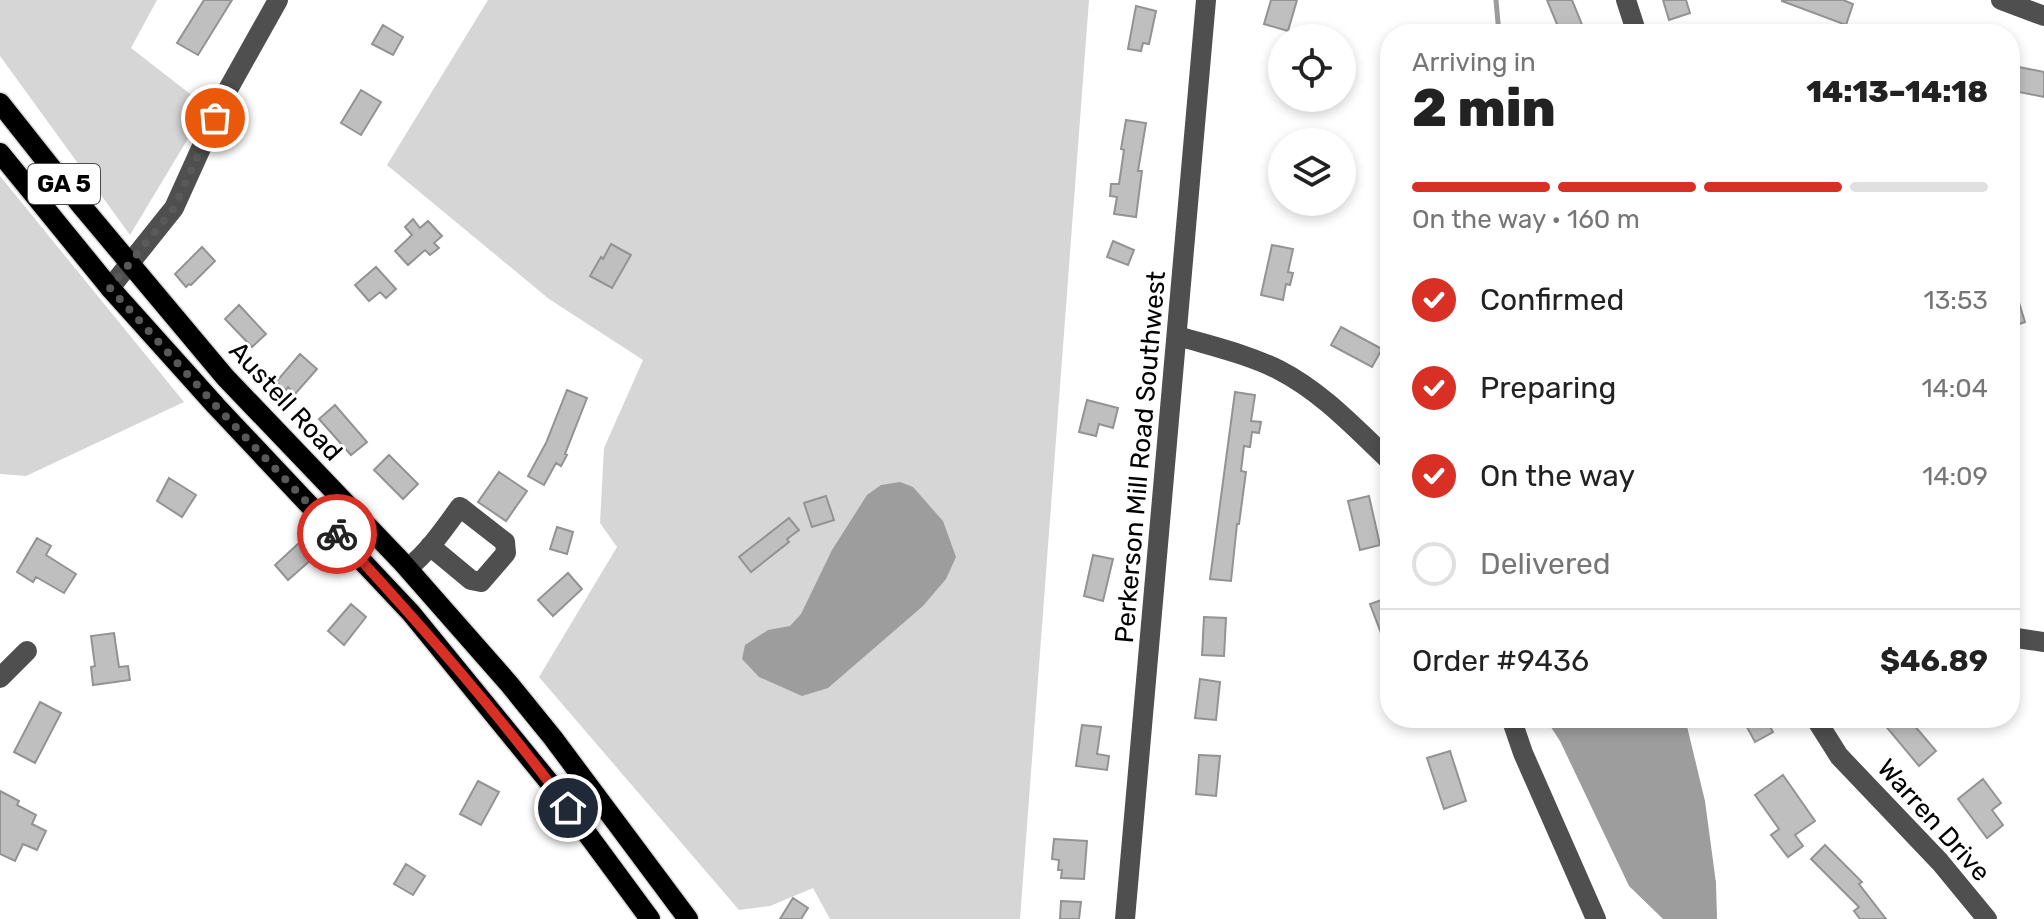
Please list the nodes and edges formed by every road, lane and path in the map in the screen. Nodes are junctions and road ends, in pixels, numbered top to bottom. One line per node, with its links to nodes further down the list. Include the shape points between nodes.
1 (278, 0): 9 (street, via 226,93 174,208)
2 (1206, 0): 11 (street, Perkerson Mill Road Southwest)
3 (1626, 0): 6 (street)
4 (2001, 0): 5 (street)
5 (2044, 16)
6 (1634, 24)
7 (0, 103): 9 (main road, Austell Road / GA 5)
8 (0, 153): 10 (main road, Austell Road / GA 5)
9 (130, 262): 10 (street); 14 (main road, Austell Road / GA 5, via 225,377)
10 (110, 288): 21 (main road, Austell Road / GA 5, via 411,613 549,782)
11 (1178, 336): 12 (street, via 1255,359 1296,380); 23 (street, Perkerson Mill Road Southwest)
12 (1380, 452)
13 (430, 546): 14 (street)
14 (408, 568): 22 (main road, Austell Road / GA 5, via 553,738)
15 (2020, 638): 16 (street)
16 (2044, 642)
17 (27, 651): 18 (street)
18 (0, 678)
19 (1514, 728): 24 (street)
20 (1821, 728): 25 (street, Warren Drive, via 1839,756)
21 (650, 919)
22 (688, 919)
23 (1125, 919)
24 (1596, 919)
25 (1987, 919)

